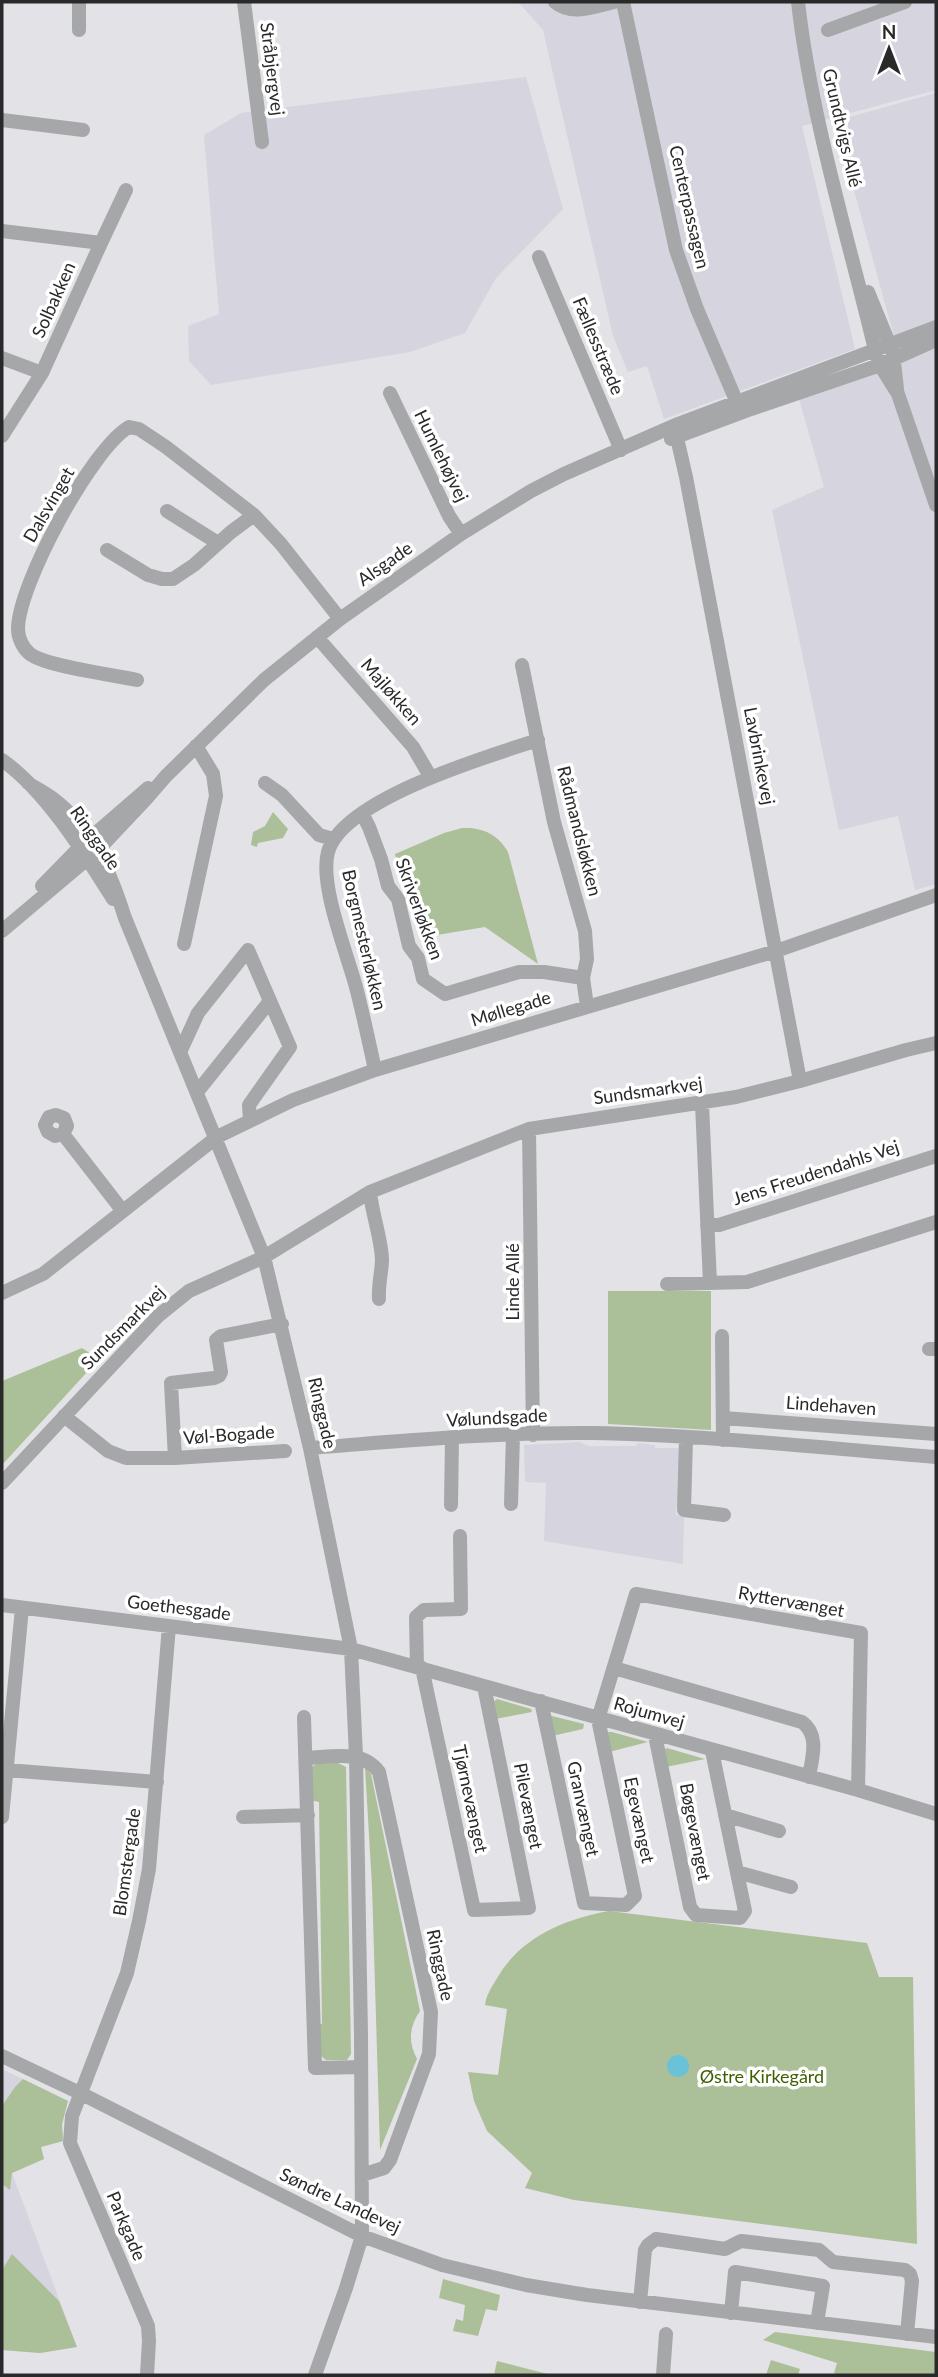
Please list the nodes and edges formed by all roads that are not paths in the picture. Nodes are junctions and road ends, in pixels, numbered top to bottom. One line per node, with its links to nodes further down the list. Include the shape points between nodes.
1 (79, 2): 8 (street)
2 (244, 2): 12 (street, Stråbjergvej)
3 (555, 2): 4 (street, via 567,10)
4 (614, 2)
5 (623, 2): 27 (street, Centerpassagen, via 676,250)
6 (798, 2): 17 (street, Grundtvigs Allé, via 825,146)
7 (905, 2): 9 (street)
8 (79, 30)
9 (828, 30)
10 (2, 120): 11 (street)
11 (83, 130)
12 (262, 142)
13 (126, 190): 15 (street, Solbakken)
14 (2, 231): 15 (street)
15 (101, 243): 24 (street, Solbakken)
16 (539, 257): 30 (street, Fællesstræde)
17 (854, 262): 21 (street, Grundtvigs Allé); 23 (street, Grundtvigs Allé)
18 (936, 327): 21 (street)
19 (936, 334): 21 (street)
20 (936, 340): 21 (street)
21 (892, 352): 23 (street); 26 (street, Grundtvigs Allé)
22 (2, 358): 24 (street)
23 (878, 358): 26 (street, Grundtvigs Allé); 27 (street, Alsgade); 27 (street, Alsgade, via 808,389)
24 (42, 373): 28 (street, Solbakken)
25 (390, 393): 34 (street, Humlehøjvej)
26 (898, 394): 31 (street, Grundtvigs Allé)
27 (739, 407): 29 (street, Alsgade); 30 (street, Alsgade, via 678,424)
28 (2, 436)
29 (677, 438): 30 (street, Alsgade); 52 (street, Lavbrinkevej)
30 (621, 450): 34 (street, Alsgade, via 531,491)
31 (936, 505)
32 (167, 511): 35 (street)
33 (254, 515): 35 (street); 37 (street, Dalsvinget); 40 (street, Dalsvinget, via 139,429 130,427 118,434 102,452 38,564 18,629 29,654 46,662)
34 (461, 534): 37 (street, Alsgade)
35 (218, 544): 36 (street, via 173,579 148,575)
36 (107, 550)
37 (340, 619): 38 (street, Alsgade)
38 (317, 637): 42 (street, Alsgade, via 264,680); 44 (street, Majløkken, via 413,747)
39 (522, 666): 41 (street, Rådmandsløkken)
40 (137, 680)
41 (538, 740): 44 (street); 53 (street, Rådmandsløkken, via 554,822 584,931 587,959)
42 (196, 746): 48 (street, Alsgade, via 166,776 135,797); 51 (street, via 213,774 216,796)
43 (2, 760): 48 (street, Ringgade, via 56,800)
44 (430, 776): 46 (street)
45 (265, 783): 47 (street, via 282,794 319,835)
46 (362, 813): 47 (street); 53 (street, Skriverløkken, via 388,886 398,899 409,946 418,958 423,979 445,994 519,972)
47 (333, 839): 58 (street, Borgmesterløkken, via 327,854 328,886)
48 (89, 848): 50 (street, Alsgade); 57 (street, Ringgade, via 125,918)
49 (936, 895): 52 (street, Møllegade)
50 (2, 931)
51 (184, 944)
52 (776, 951): 55 (street, Møllegade); 59 (street, Lavbrinkevej)
53 (583, 978): 55 (street, Rådmandsløkken)
54 (270, 1001): 57 (street, via 248,950 198,1013); 60 (street); 62 (street, via 290,1047 249,1105)
55 (587, 1006): 58 (street, Møllegade)
56 (936, 1043): 59 (street, Sundsmarkvej)
57 (181, 1050): 60 (street, Ringgade)
58 (375, 1070): 62 (street, Møllegade)
59 (800, 1081): 61 (street, Sundsmarkvej)
60 (198, 1091): 65 (street, Ringgade)
61 (702, 1104): 63 (street, Sundsmarkvej); 70 (street, Jens Freudendahls Vej)
62 (250, 1120): 65 (street, Møllegade)
63 (529, 1129): 67 (street, Sundsmarkvej); 80 (street, Linde Allé)
64 (62, 1134): 68 (street)
65 (217, 1137): 68 (street, Møllegade); 71 (street, Ringgade)
66 (936, 1156): 70 (street, Jens Freudendahls Vej)
67 (370, 1192): 71 (street, Sundsmarkvej); 75 (street, via 382,1258)
68 (122, 1210): 74 (street, Møllegade, via 43,1274)
69 (936, 1222): 72 (street, via 747,1282)
70 (707, 1225): 72 (street, Jens Freudendahls Vej)
71 (264, 1257): 76 (street, Ringgade); 78 (street, Sundsmarkvej, via 174,1302)
72 (710, 1283): 73 (street)
73 (667, 1284)
74 (2, 1293)
75 (379, 1299)
76 (282, 1325): 86 (street, Ringgade); 89 (street, Vøl-Bogade, via 221,1336 215,1340 219,1376 171,1382)
77 (722, 1336): 79 (street)
78 (64, 1416): 89 (street, Vøl-Bogade, via 108,1451 125,1458); 90 (street, Sundsmarkvej)
79 (723, 1418): 81 (street, Lindehaven); 85 (street)
80 (533, 1434): 82 (street, Vølundsgade); 83 (street, Vølundsgade)
81 (936, 1434)
82 (513, 1435): 84 (street, Vølundsgade); 91 (street)
83 (686, 1437): 85 (street, Vølundsgade); 93 (street, via 684,1510)
84 (452, 1439): 86 (street, Vølundsgade); 92 (street)
85 (723, 1440): 88 (street, Vølundsgade)
86 (310, 1448): 98 (street, Ringgade)
87 (285, 1451): 89 (street, Vøl-Bogade)
88 (936, 1457)
89 (175, 1458)
90 (2, 1483)
91 (512, 1504)
92 (451, 1505)
93 (724, 1515)
94 (460, 1536): 99 (street, via 461,1609 424,1610 416,1617)
95 (2, 1605): 96 (street, Goethesgade)
96 (22, 1608): 97 (street, Goethesgade); 109 (street)
97 (169, 1626): 98 (street, Goethesgade); 111 (street, Blomstergade)
98 (351, 1649): 99 (street, Rojumvej); 107 (street, Ringgade)
99 (419, 1668): 101 (street, Rojumvej); 122 (street, Tjørnevænget, via 474,1910)
100 (614, 1668): 104 (street, Ryttervænget); 110 (street, via 802,1722 814,1738); 112 (street, Ryttervænget, via 636,1594 861,1633)
101 (484, 1686): 102 (street, Rojumvej); 122 (street, Pilevænget, via 528,1908)
102 (541, 1701): 104 (street, Rojumvej); 121 (street, Granvænget, via 583,1903)
103 (304, 1717): 108 (street)
104 (598, 1719): 105 (street, Rojumvej); 121 (street, Egevænget, via 635,1896 626,1905)
105 (655, 1735): 106 (street, Rojumvej); 119 (street, Bøgevænget, via 690,1907 696,1915 740,1918 745,1911)
106 (712, 1751): 110 (street, Rojumvej); 115 (street)
107 (356, 1756): 108 (street); 124 (street, Ringgade); 126 (street, Ringgade, via 371,1761 379,1772 431,2012 429,2054 390,2160 384,2168)
108 (306, 1758): 114 (street)
109 (7, 1770): 111 (street); 116 (street)
110 (809, 1777): 112 (street, Rojumvej)
111 (157, 1782): 125 (street, Blomstergade, via 149,1869 127,1973)
112 (858, 1790): 113 (street, Rojumvej)
113 (936, 1814)
114 (308, 1815): 117 (street); 124 (street, via 315,2067)
115 (725, 1815): 118 (street); 119 (street)
116 (2, 1817)
117 (243, 1817)
118 (779, 1831)
119 (737, 1872): 120 (street)
120 (791, 1887)
121 (606, 1905)
122 (502, 1908)
123 (2, 2056): 125 (street, Søndre Landevej)
124 (361, 2067): 126 (street, Ringgade)
125 (82, 2094): 127 (street, Søndre Landevej); 134 (street, Parkgade, via 72,2116 70,2143 148,2326)
126 (362, 2175): 127 (street, Ringgade)
127 (362, 2236): 128 (street, Søndre Landevej, via 507,2281); 135 (street, Ringgade)
128 (640, 2302): 129 (street, Søndre Landevej); 132 (street, via 645,2250 656,2239 725,2249 741,2241 819,2250 833,2262 910,2274)
129 (731, 2313): 130 (street, Søndre Landevej); 130 (street, via 735,2272 823,2286)
130 (817, 2323): 132 (street, Søndre Landevej)
131 (666, 2334): 136 (street)
132 (907, 2334): 133 (street, Søndre Landevej)
133 (936, 2337)
134 (147, 2375)
135 (315, 2375)
136 (663, 2375)

